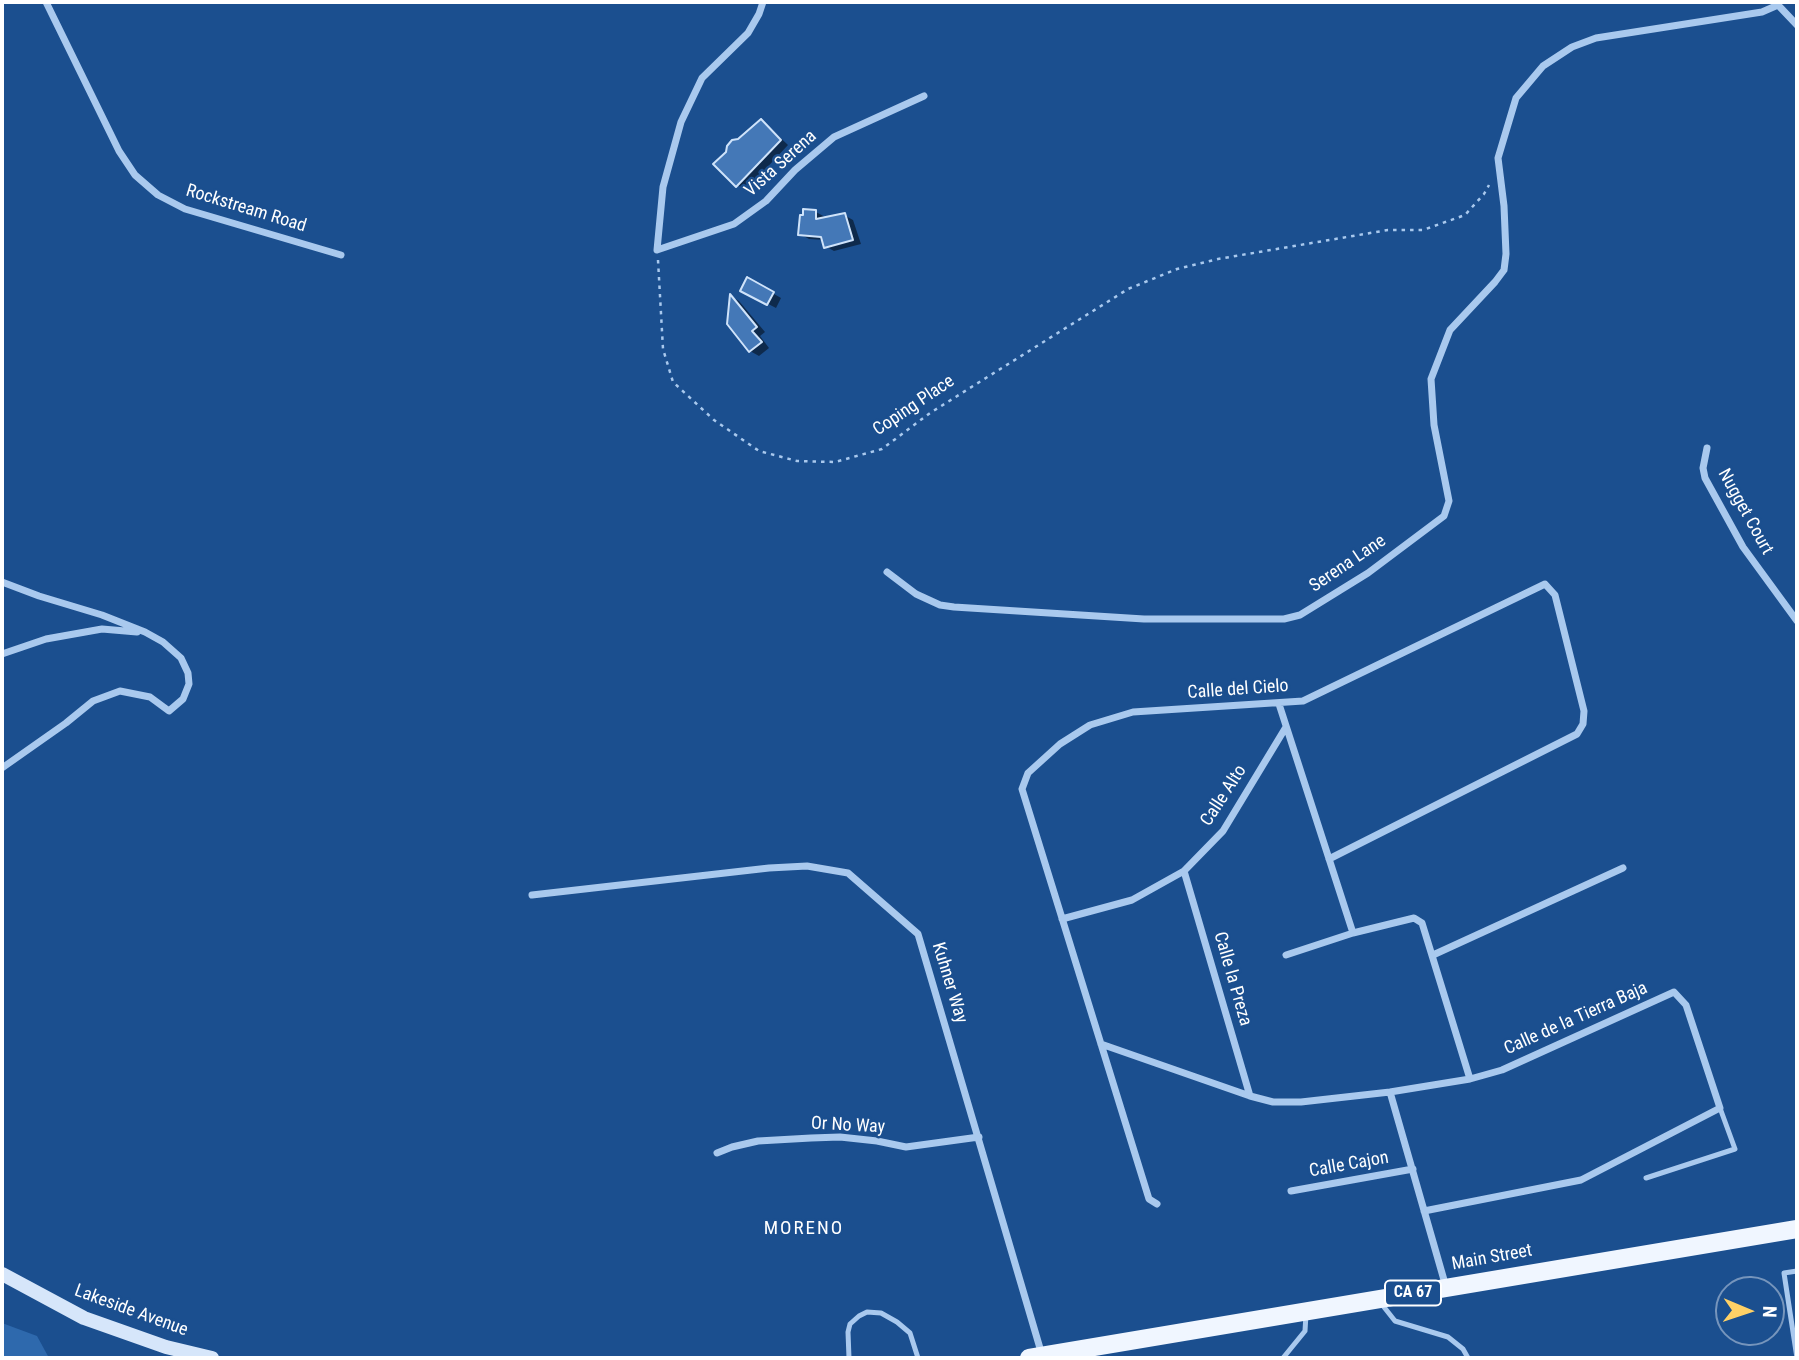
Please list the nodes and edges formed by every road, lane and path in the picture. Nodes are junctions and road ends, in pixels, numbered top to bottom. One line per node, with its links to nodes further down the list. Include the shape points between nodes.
1 (46, 2): 8 (street, Rockstream Road, via 118,151 135,175 158,195 185,209)
2 (763, 2): 7 (street, via 748,33 702,78 681,122 663,187)
3 (1779, 3): 4 (street); 6 (street, via 1762,12 1596,38 1572,47 1543,66 1516,98)
4 (1797, 25)
5 (924, 96): 7 (street, Vista Serena, via 834,137 766,201 734,224)
6 (1498, 158): 7 (path, Coping Place, via 1484,194 1465,215 1423,230 1388,230 1177,269 1128,289 930,412 882,449 835,462 797,461 759,451 714,420 673,382 663,349); 10 (street, Serena Lane, via 1504,270 1450,330 1432,379 1434,425 1450,501 1444,516 1368,573 1300,615 1284,619 1144,619 940,605)
7 (657, 250)
8 (341, 255)
9 (1707, 448): 12 (street, Nugget Court, via 1705,478 1743,547)
10 (887, 572)
11 (2, 582): 13 (street)
12 (1797, 621)
13 (145, 632): 14 (street, via 102,629 46,639); 17 (street, via 181,658 190,684 183,699 169,711 150,697 120,691 93,701)
14 (2, 654)
15 (1279, 704): 16 (street); 18 (street, Calle del Cielo, via 1303,701 1545,584 1555,594 1584,711 1577,734); 22 (street, Calle del Cielo, via 1133,712 1090,725 1028,773 1022,789)
16 (1286, 727): 18 (street); 20 (street, Calle Alto, via 1223,831)
17 (2, 768)
18 (1329, 859): 23 (street)
19 (1623, 868): 25 (street)
20 (1184, 870): 22 (street, Calle Alto, via 1132,900); 29 (street, Calle la Preza)
21 (532, 895): 31 (street, Kuhner Way, via 769,868 807,866 848,873 918,934)
22 (1062, 919): 26 (street, Calle del Cielo)
23 (1353, 933): 24 (street); 25 (street, via 1414,918 1422,923)
24 (1286, 955)
25 (1433, 955): 27 (street)
26 (1101, 1044): 29 (street, Calle de la Tierra Baja); 36 (street, Calle del Cielo, via 1149,1199)
27 (1470, 1079): 28 (street, Calle de la Tierra Baja); 30 (street, Calle de la Tierra Baja, via 1502,1070 1674,992 1686,1005)
28 (1390, 1092): 29 (street, Calle de la Tierra Baja, via 1300,1102); 33 (street)
29 (1250, 1096)
30 (1720, 1108): 34 (lane, via 1735,1149); 37 (street, via 1581,1180)
31 (979, 1137): 32 (street, Or No Way, via 906,1147 840,1138 758,1141); 44 (street, Kuhner Way)
32 (717, 1153)
33 (1413, 1169): 35 (street, Calle Cajon); 37 (street)
34 (1646, 1178)
35 (1291, 1191)
36 (1157, 1204)
37 (1424, 1211): 41 (street)
38 (1797, 1229): 41 (main road, Main Street / CA 67)
39 (1797, 1271): 50 (lane, via 1784,1273)
40 (2, 1274): 45 (street, Lakeside Avenue, via 84,1318)
41 (1446, 1288): 42 (main road, Main Street / CA 67)
42 (1378, 1299): 43 (main road, Main Street / CA 67); 49 (lane, via 1395,1321 1448,1337)
43 (1306, 1311): 44 (main road, Main Street / CA 67); 48 (lane, via 1305,1331)
44 (1036, 1357)
45 (212, 1358)
46 (849, 1358): 47 (lane, via 850,1324 867,1312 881,1313 910,1332)
47 (918, 1358)
48 (1283, 1358)
49 (1468, 1358)
50 (1797, 1358)

